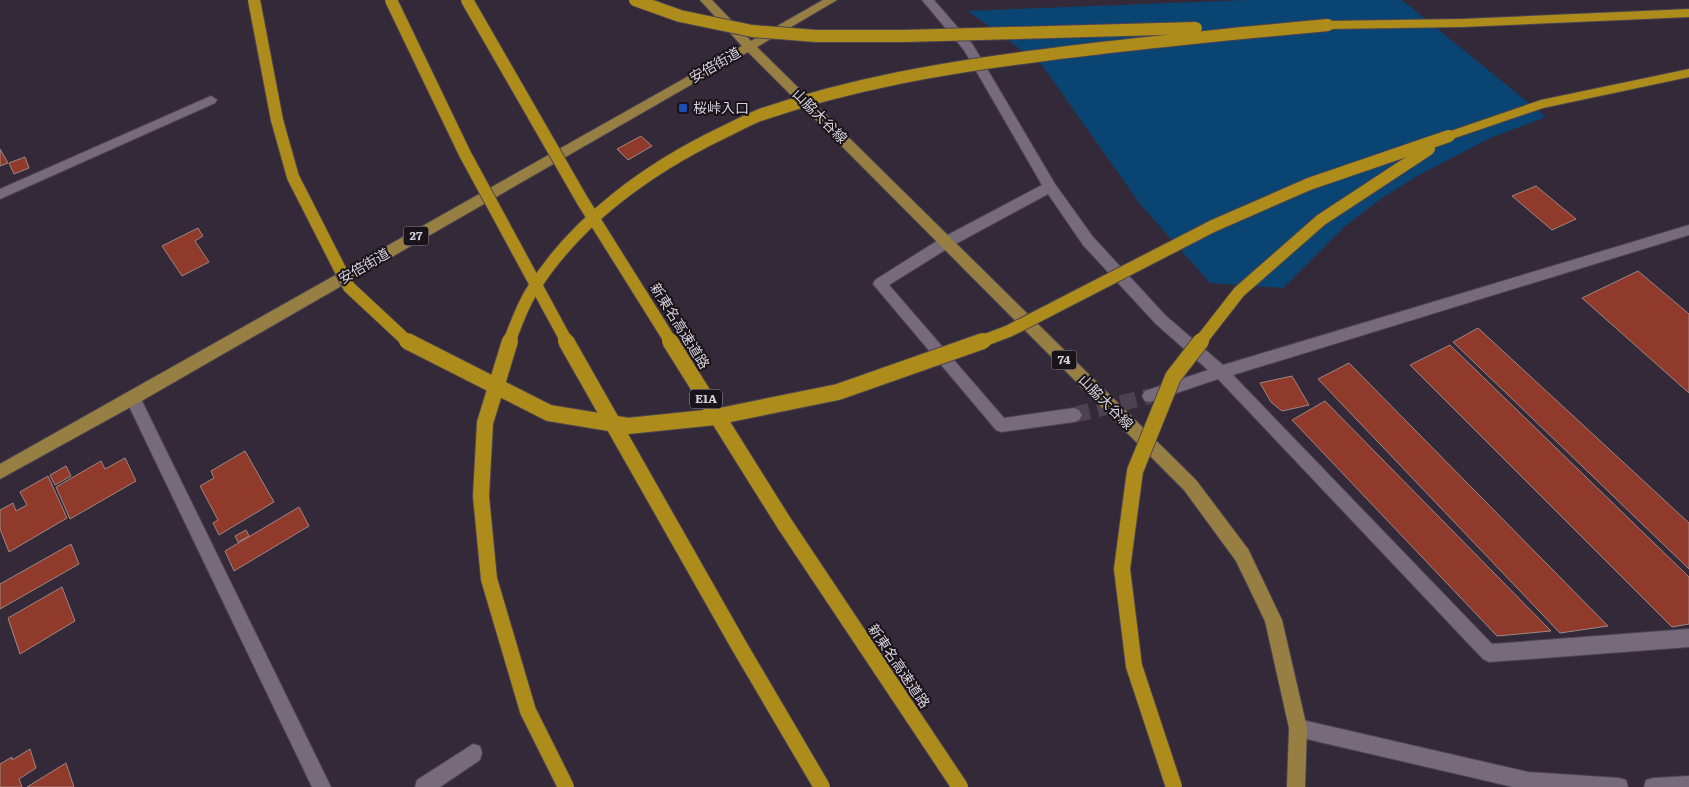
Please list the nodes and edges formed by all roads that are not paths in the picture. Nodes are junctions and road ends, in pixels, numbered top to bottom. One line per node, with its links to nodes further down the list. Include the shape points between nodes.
1 (254, 0): 13 (highway, bridge, via 277,120 292,177 349,287 408,342 549,413 628,426 715,417 838,392 934,359 1010,330 1213,226 1309,184)
2 (391, 0): 30 (highway, bridge, via 509,240 756,678)
3 (467, 0): 31 (highway, 新東名高速道路 / E1A, bridge, via 582,200 773,507)
4 (635, 0): 9 (highway, bridge, via 680,16 752,31 816,36)
5 (706, 0): 10 (main road, 山脇大谷線 / 74)
6 (831, 0): 10 (main road, 安倍街道 / 27)
7 (928, 0): 14 (street, via 969,48)
8 (1689, 13): 9 (highway)
9 (1328, 25): 29 (highway, bridge, via 1128,44 991,62 825,95 758,116 695,146 648,174 596,216 562,250 532,292 505,351 485,423 481,496 489,579 528,711)
10 (749, 46): 17 (main road, 山脇大谷線 / 74); 20 (main road, 安倍街道 / 27)
11 (1689, 73): 13 (highway, via 1541,104)
12 (210, 100): 15 (street)
13 (1449, 136): 32 (highway, bridge, via 1321,220 1239,292 1173,377 1136,471 1122,569 1134,666)
14 (1050, 188): 17 (street); 18 (street, via 1088,241 1161,320)
15 (0, 194)
16 (1689, 230): 18 (street)
17 (946, 243): 21 (street, via 880,284 1001,425); 24 (main road, 山脇大谷線 / 74, via 1190,485 1242,555 1273,620)
18 (1221, 372): 19 (street); 23 (street, via 1489,653)
19 (1150, 396)
20 (133, 398): 22 (main road, 安倍街道 / 27); 27 (street)
21 (1074, 415)
22 (0, 472)
23 (1689, 638)
24 (1298, 728): 33 (main road, 山脇大谷線 / 74); 34 (street, via 1528,781)
25 (473, 753): 28 (street)
26 (1689, 785): 35 (street)
27 (322, 787)
28 (424, 787)
29 (566, 787)
30 (822, 787)
31 (960, 787)
32 (1174, 787)
33 (1296, 787)
34 (1619, 787)
35 (1653, 787)

